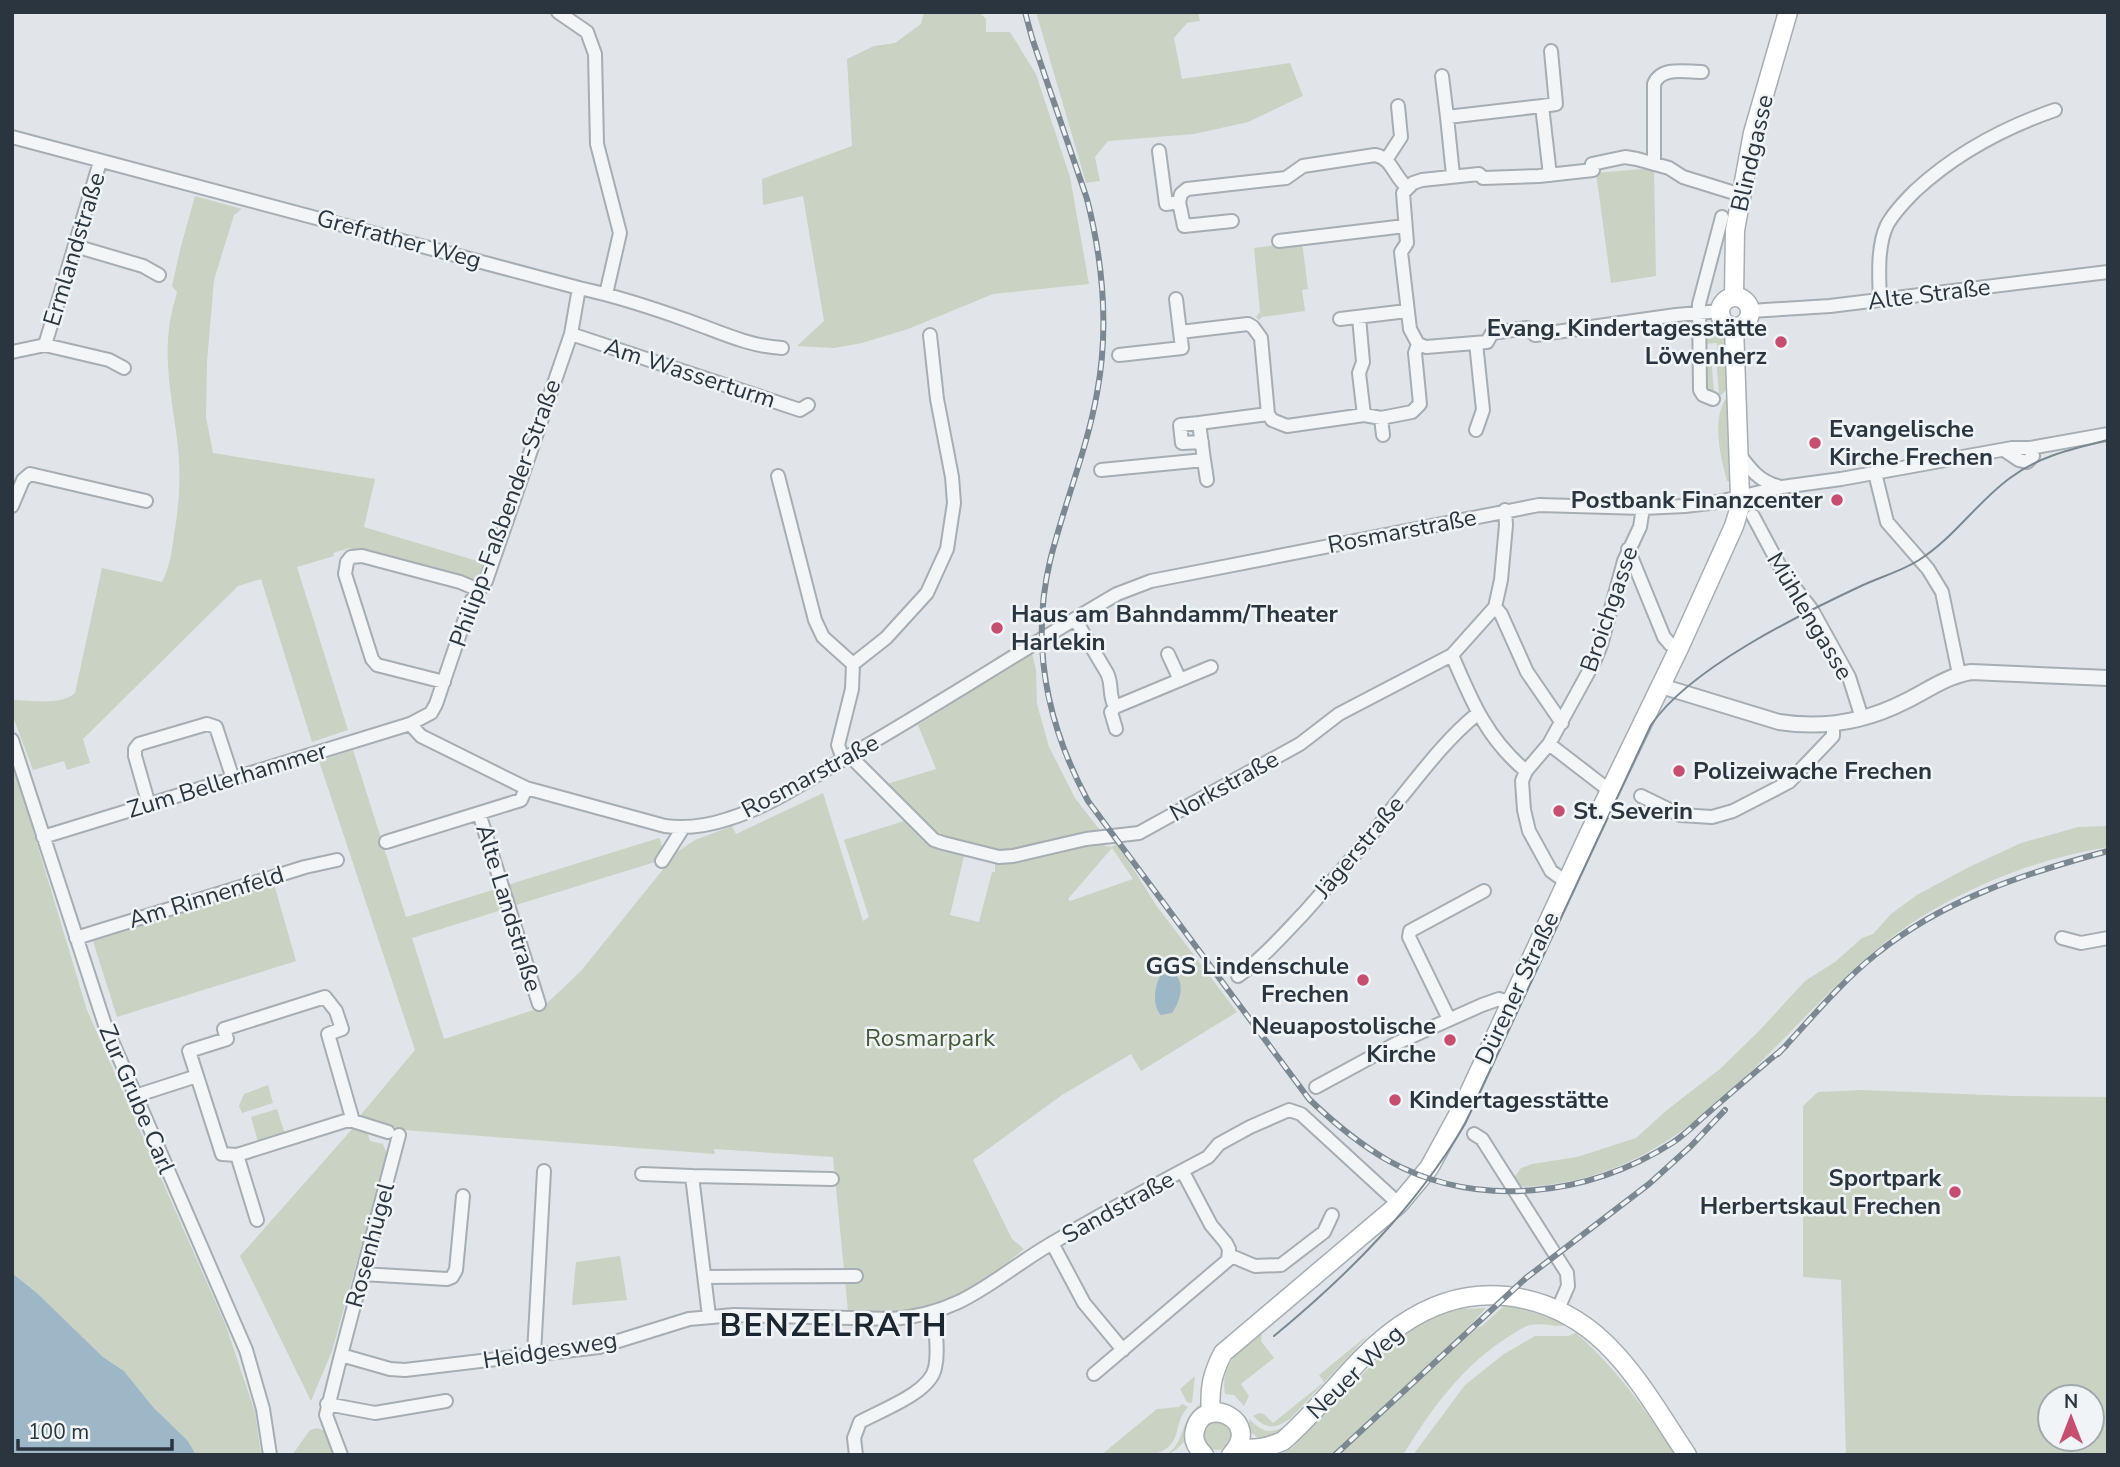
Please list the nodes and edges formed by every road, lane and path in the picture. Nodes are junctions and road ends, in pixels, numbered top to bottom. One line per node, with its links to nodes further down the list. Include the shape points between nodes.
1 (558, 12): 28 (street, via 587,32 595,54 597,144 620,233)
2 (1788, 12): 18 (main road, Blindgasse, via 1753,133)
3 (1550, 51): 7 (street, via 1556,104)
4 (1702, 72): 14 (street, via 1671,72 1656,78)
5 (1442, 76): 9 (street)
6 (1398, 106): 12 (street, via 1401,137)
7 (1542, 106): 9 (street); 16 (street)
8 (2055, 110): 31 (street, via 1980,143 1907,199 1887,224)
9 (1447, 117): 15 (street)
10 (12, 137): 13 (street, Grefrather Weg)
11 (1159, 151): 19 (street, via 1166,204)
12 (1385, 160): 17 (street); 19 (street, via 1375,156 1303,166 1286,178 1187,189)
13 (100, 162): 24 (street, Ermlandstraße); 27 (street, Grefrather Weg)
14 (1654, 164): 16 (street, via 1625,157 1592,164 1593,170); 18 (street)
15 (1453, 175): 16 (street); 17 (street)
16 (1550, 175)
17 (1407, 187): 22 (street)
18 (1741, 195): 29 (main road, Blindgasse, via 1735,230)
19 (1180, 202): 21 (street, via 1184,226)
20 (1722, 216): 35 (street, Blindgasse)
21 (1232, 221)
22 (1405, 226): 23 (street); 32 (street, via 1407,243 1401,252)
23 (1279, 241)
24 (75, 246): 26 (street); 44 (street, Ermlandstraße)
25 (2108, 272): 31 (street, Alte Straße)
26 (159, 275)
27 (579, 288): 28 (street, Grefrather Weg); 40 (street, Philipp-Faßbender-Straße)
28 (606, 293): 45 (street, Grefrather Weg, via 747,344)
29 (1734, 297): 33 (main road, via 1723,303); 34 (main road, via 1745,301)
30 (1176, 299): 39 (street)
31 (1880, 300): 34 (street, Alte Straße)
32 (1407, 311): 36 (street); 43 (street)
33 (1720, 311): 35 (street); 38 (main road)
34 (1750, 311): 38 (main road, via 1747,320)
35 (1700, 312): 42 (street, via 1535,335 1527,328 1492,333 1487,341); 49 (street, Blindgasse, via 1700,390)
36 (1359, 317): 37 (street); 52 (street)
37 (1340, 319)
38 (1734, 327): 59 (main road)
39 (1180, 332): 47 (street, via 1182,348); 51 (street, via 1253,327 1261,338)
40 (571, 334): 50 (street, Am Wasserturm, via 800,410); 74 (street, Philipp-Faßbender-Straße, via 486,582)
41 (930, 335): 80 (street, via 953,490 947,549 928,593 886,638)
42 (1476, 342): 43 (street); 55 (street, via 1483,410)
43 (1418, 344): 53 (street, via 1420,404 1412,412)
44 (45, 345): 46 (street, Ermlandstraße); 48 (street, via 109,360)
45 (782, 348)
46 (12, 352)
47 (1119, 355)
48 (124, 369)
49 (1713, 400)
50 (808, 405)
51 (1268, 414): 52 (street, via 1287,426); 54 (street)
52 (1364, 415): 53 (street)
53 (1381, 418): 57 (street)
54 (1199, 423): 58 (street); 58 (street, via 1180,425 1182,443)
55 (1476, 430)
56 (2108, 434): 62 (street, Rosmarstraße, via 2030,448 2033,456 2026,462 2004,450)
57 (1383, 435)
58 (1202, 442): 60 (street)
59 (1739, 453): 65 (street, via 1758,477); 66 (main road)
60 (1204, 460): 61 (street); 64 (street)
61 (1101, 470)
62 (1875, 473): 65 (street, Rosmarstraße); 82 (street, via 1887,522 1942,592)
63 (778, 476): 80 (street, via 818,629)
64 (1207, 480)
65 (1782, 487): 66 (street, Rosmarstraße)
66 (1740, 497): 69 (street, Rosmarstraße); 77 (main road, Dürener Straße, via 1734,526)
67 (146, 501): 68 (street, via 30,474)
68 (13, 506): 72 (street)
69 (1643, 508): 70 (street, Rosmarstraße, via 1556,504); 73 (street, Broichgasse)
70 (1505, 510): 75 (street); 76 (street, Rosmarstraße, via 1151,581 1117,594)
71 (1753, 516): 89 (street, Mühlengasse, via 1784,575 1812,610 1849,677)
72 (12, 517)
73 (1629, 549): 77 (street, via 1667,641); 90 (street, Broichgasse, via 1601,645)
74 (479, 590): 85 (street, Philipp-Faßbender-Straße, via 471,601); 85 (street, via 362,556 347,562 345,574 372,659)
75 (1495, 607): 79 (street, Norkstraße); 90 (street, via 1527,672)
76 (1075, 619): 87 (street, via 1108,673); 96 (street, Rosmarstraße)
77 (1679, 648): 86 (main road, Dürener Straße)
78 (1168, 654): 84 (street)
79 (1452, 655): 88 (street); 96 (street, Norkstraße, via 1339,714 1300,744 1145,830 1013,856 999,857 934,839)
80 (853, 664): 96 (street, via 852,689 838,745)
81 (1211, 667): 84 (street)
82 (1959, 674): 83 (street); 89 (street)
83 (2108, 678)
84 (1180, 680): 87 (street)
85 (444, 682): 91 (street, Philipp-Faßbender-Straße, via 431,713)
86 (1661, 686): 92 (street, via 1779,722); 100 (main road, Dürener Straße)
87 (1115, 707): 93 (street, via 1111,712)
88 (1477, 713): 97 (street); 114 (street, Jägerstraße, via 1427,763 1279,941)
89 (1862, 718): 92 (street)
90 (1562, 723): 95 (street, Broichgasse)
91 (410, 724): 98 (street, Zum Bellerhammer); 99 (street, Rosmarstraße, via 421,736)
92 (1832, 724): 101 (street, via 1833,736 1789,782 1733,811 1712,817 1680,815)
93 (1116, 729)
94 (12, 740): 105 (street, Zur Grube Carl)
95 (1549, 744): 97 (street, Broichgasse); 100 (street)
96 (847, 758): 104 (street, Rosmarstraße, via 756,808 704,826)
97 (1526, 771): 109 (street, via 1522,793 1529,831 1550,871)
98 (233, 779): 102 (street, Zum Bellerhammer); 102 (street, via 216,727 207,724 139,744 135,756)
99 (526, 788): 103 (street, via 521,800); 104 (street, Rosmarstraße)
100 (1610, 790): 109 (main road, Dürener Straße)
101 (1641, 796)
102 (149, 805): 105 (street, Zum Bellerhammer)
103 (479, 813): 106 (street); 116 (street, Alte Landstraße)
104 (683, 828): 108 (street)
105 (43, 837): 111 (street, Zur Grube Carl)
106 (386, 842)
107 (337, 860): 111 (street, Am Rinnenfeld)
108 (662, 861)
109 (1566, 882): 115 (main road, Dürener Straße)
110 (1484, 891): 117 (street, via 1410,931)
111 (76, 938): 120 (street, Zur Grube Carl)
112 (2062, 938): 113 (street, via 2081,943)
113 (2108, 938)
114 (1238, 976)
115 (1512, 1003): 117 (street, via 1491,1001); 130 (main road, Dürener Straße, via 1453,1126 1429,1168)
116 (539, 1004)
117 (1449, 1019): 119 (street)
118 (197, 1076): 120 (street); 121 (street, via 189,1051 227,1039 224,1029 325,997 342,1029 328,1034); 123 (street, via 222,1154)
119 (1316, 1087)
120 (135, 1096): 150 (street, Zur Grube Carl, via 246,1350)
121 (353, 1121): 123 (street); 135 (street, Rosenhügel, via 393,1133)
122 (1474, 1133): 138 (street, via 1567,1273 1568,1286)
123 (237, 1155): 132 (street)
124 (544, 1171): 142 (street)
125 (1183, 1172): 130 (street, Sandstraße, via 1208,1157 1219,1144 1293,1110); 133 (street, Sandstraße); 134 (street, Sandstraße)
126 (642, 1174): 127 (street)
127 (692, 1176): 128 (street); 137 (street)
128 (832, 1179)
129 (463, 1196): 135 (street, via 452,1277)
130 (1399, 1204): 147 (main road, Dürener Straße, via 1223,1353 1209,1389)
131 (1332, 1215): 134 (street, via 1324,1232 1281,1265 1255,1266)
132 (257, 1220)
133 (1052, 1243): 139 (street, Sandstraße, via 968,1298); 141 (street, Sandstraße, via 1084,1303)
134 (1229, 1255): 141 (street, via 1223,1266)
135 (362, 1274): 143 (street, Rosenhügel)
136 (856, 1276): 137 (street)
137 (705, 1277): 140 (street)
138 (1558, 1308): 149 (main road, Neuer Weg, via 1527,1298 1489,1294 1444,1302 1400,1325 1378,1343 1283,1441); 153 (main road, Neuer Weg, via 1613,1349)
139 (934, 1312): 140 (street, Heidgesweg, via 892,1319); 152 (street, via 933,1375 921,1389 860,1422)
140 (709, 1316): 142 (street, Heidgesweg, via 599,1347)
141 (1123, 1350): 144 (street)
142 (534, 1354): 143 (street, Heidgesweg, via 405,1370)
143 (341, 1355): 146 (street)
144 (1094, 1374)
145 (446, 1401): 146 (street, via 375,1413)
146 (327, 1410): 151 (street)
147 (1211, 1413): 148 (main road, via 1196,1426); 149 (main road, via 1226,1414 1237,1423 1241,1436)
148 (1194, 1452)
149 (1234, 1452)
150 (270, 1455)
151 (341, 1455)
152 (856, 1455)
153 (1687, 1455)

